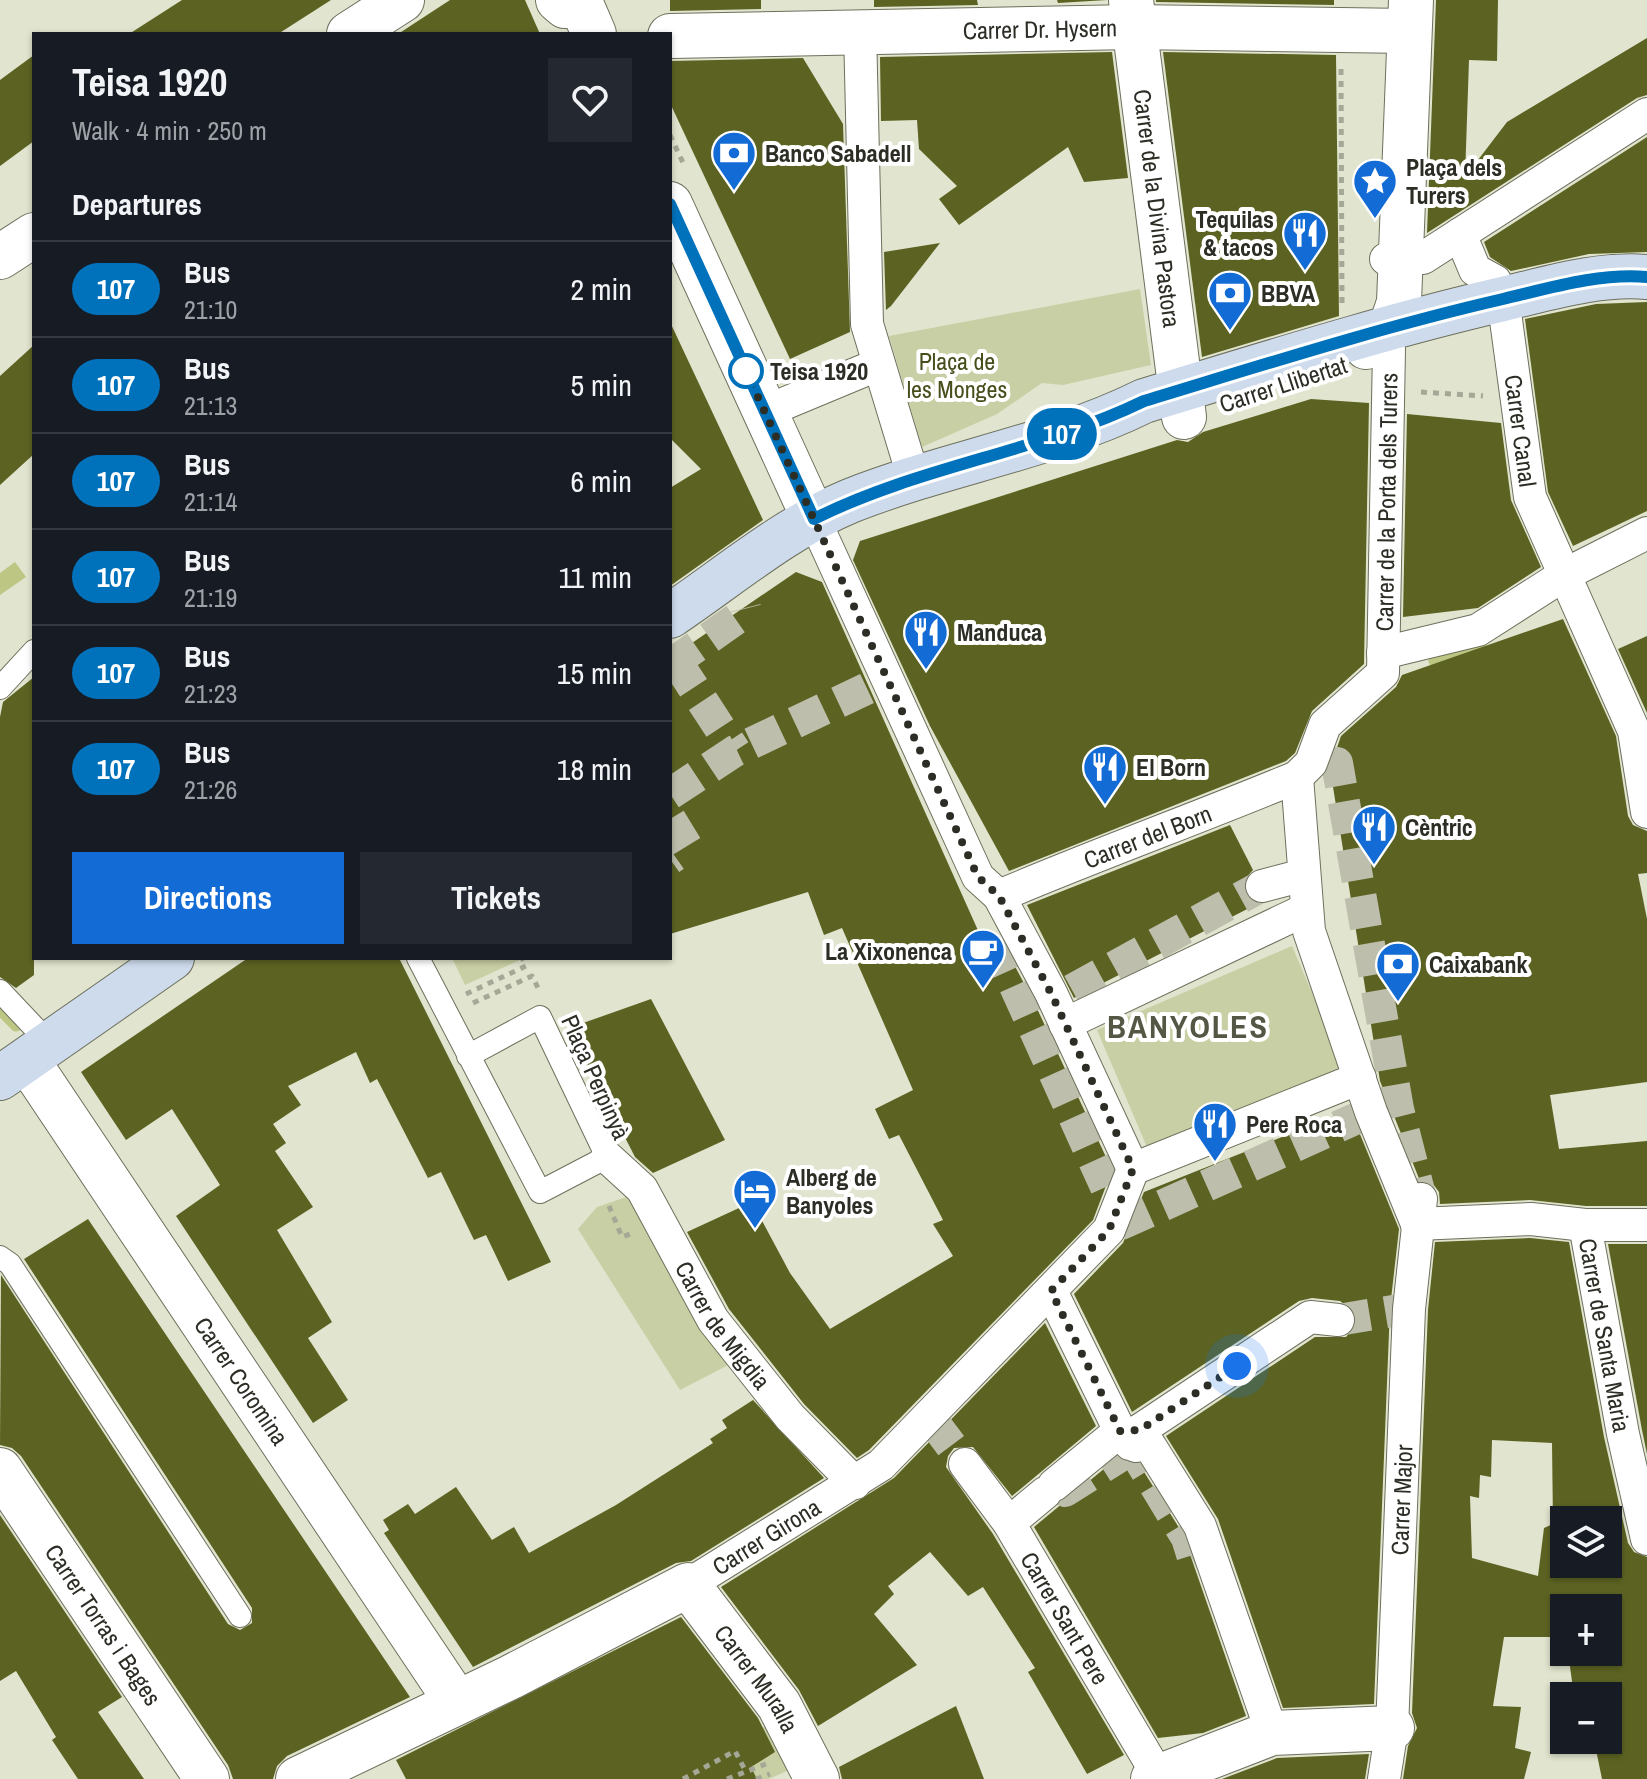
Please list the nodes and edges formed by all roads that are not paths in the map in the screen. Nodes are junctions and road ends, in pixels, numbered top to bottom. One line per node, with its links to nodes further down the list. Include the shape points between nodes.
1 (402, 0): 7 (street)
2 (558, 0): 8 (street, via 565,6 582,6)
3 (1132, 13): 4 (street, Carrer Dr. Hysern); 6 (street, Carrer Dr. Hysern, via 1342,30); 21 (street, Carrer de la Divina Pastora)
4 (859, 15): 5 (street, Carrer Dr. Hysern); 20 (street, via 867,324)
5 (784, 16): 9 (street, Carrer Dr. Hysern)
6 (1410, 16): 15 (street)
7 (352, 32)
8 (593, 32)
9 (672, 36)
10 (1647, 114): 12 (street)
11 (672, 208): 22 (street)
12 (1460, 234): 15 (street, via 1423,258); 17 (street, via 1475,270)
13 (32, 236): 14 (street)
14 (0, 257)
15 (1396, 262): 18 (street, via 1430,297); 19 (street, via 1399,302)
16 (1647, 277): 17 (main road, Carrer Llibertat)
17 (1498, 290): 18 (main road, Carrer Llibertat); 19 (main road, Carrer Llibertat); 26 (street, Carrer Canal, via 1530,497)
18 (1459, 308): 19 (main road, Carrer Llibertat)
19 (1390, 355): 21 (main road, Carrer Llibertat); 29 (street, Carrer de la Porta dels Turers)
20 (877, 365): 22 (street); 23 (street)
21 (1173, 407): 23 (main road, Carrer Llibertat, via 1144,401 1103,421)
22 (764, 412): 24 (street)
23 (914, 479): 24 (main road, Carrer Llibertat)
24 (814, 519): 27 (main road, Carrer Llibertat); 35 (street, via 876,684 919,753 978,877)
25 (1647, 533): 26 (street)
26 (1564, 575): 29 (street, via 1478,630); 32 (street, Carrer Canal, via 1634,731)
27 (672, 615)
28 (32, 653): 30 (lane)
29 (1383, 653): 31 (street, via 1383,673 1325,725)
30 (0, 688)
31 (1312, 768): 33 (street); 35 (street, Carrer del Born)
32 (1647, 812)
33 (1304, 875): 34 (street); 36 (street)
34 (1262, 886)
35 (999, 896): 37 (street); 41 (street)
36 (1307, 909): 41 (street); 44 (street, via 1309,931)
37 (995, 942)
38 (169, 960): 43 (main road)
39 (419, 960): 42 (lane, Plaça Perpinyà)
40 (0, 991): 43 (lane)
41 (1057, 1004): 46 (street)
42 (468, 1056): 45 (lane, Plaça Perpinyà, via 540,1192); 45 (lane, Plaça Perpinyà, via 540,1017)
43 (26, 1061): 61 (street, Carrer Coromina)
44 (1360, 1078): 46 (street); 47 (street)
45 (607, 1157): 56 (street, Carrer de Migdia, via 642,1189 713,1320 790,1417)
46 (1133, 1169): 51 (street, Carrer Girona, via 1117,1210)
47 (1419, 1212): 48 (street); 62 (street, Carrer Major, via 1407,1309)
48 (1585, 1225): 49 (street); 58 (street, Carrer de Santa Maria)
49 (1647, 1225)
50 (0, 1257): 60 (lane, via 10,1264)
51 (1051, 1291): 53 (street); 56 (street, Carrer Girona, via 930,1418)
52 (1338, 1320): 53 (street, via 1310,1317)
53 (1132, 1438): 57 (street, via 1054,1487); 63 (street, via 1200,1526 1207,1565)
54 (965, 1464): 57 (street, Carrer Sant Pere)
55 (0, 1470): 66 (street, Carrer Torras i Bages)
56 (855, 1483): 59 (street, Carrer Girona)
57 (1009, 1523): 65 (street, Carrer Sant Pere)
58 (1647, 1539)
59 (688, 1585): 61 (street, Carrer Girona); 68 (street, Carrer Muralla, via 779,1705)
60 (240, 1616)
61 (456, 1701): 67 (street, Carrer Girona)
62 (1392, 1728): 63 (street); 64 (street, Carrer Major)
63 (1272, 1733): 65 (street)
64 (1385, 1777)
65 (1156, 1778)
66 (207, 1779)
67 (298, 1779)
68 (817, 1779)

